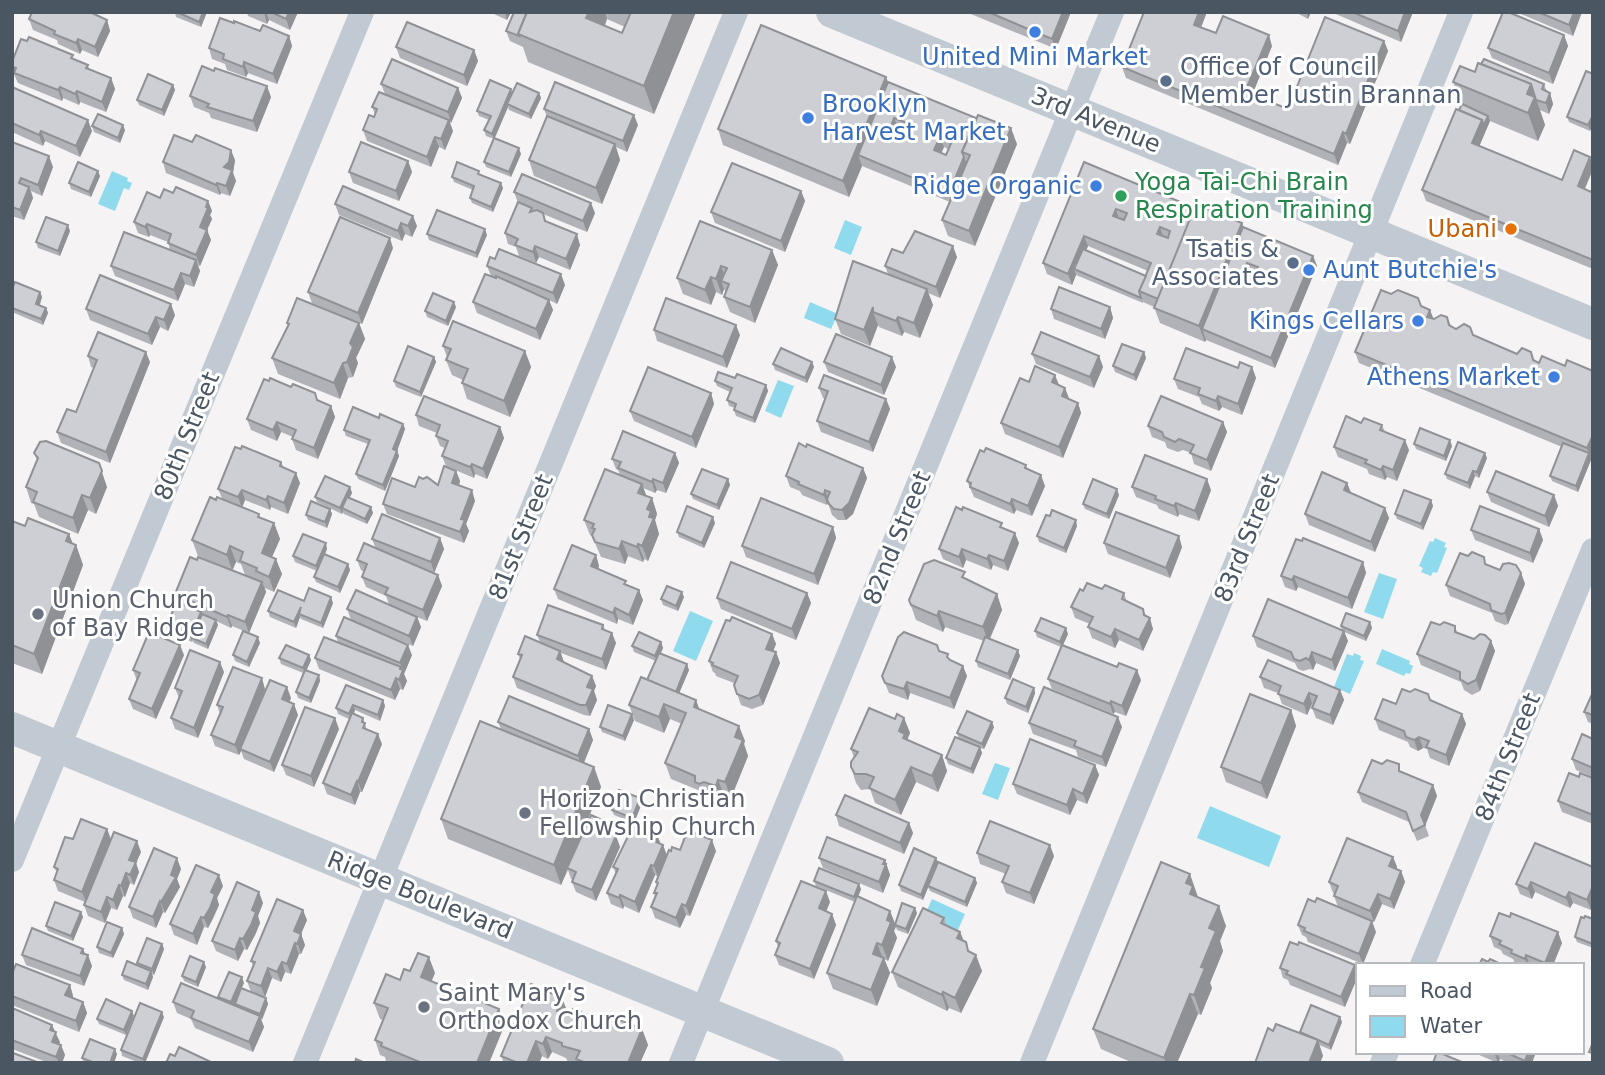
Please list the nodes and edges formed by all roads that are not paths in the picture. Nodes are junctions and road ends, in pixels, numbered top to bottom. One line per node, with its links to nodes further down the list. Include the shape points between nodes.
1 (362, 12): 11 (street, 80th Street)
2 (736, 12): 13 (street, 81st Street)
3 (832, 12): 6 (street, 3rd Avenue)
4 (1112, 12): 6 (street, 82nd Street)
5 (1461, 12): 7 (street, 83rd Street)
6 (1071, 110): 7 (street, 3rd Avenue); 15 (street, 82nd Street)
7 (1372, 234): 8 (street, 3rd Avenue); 19 (street, 83rd Street)
8 (1593, 324)
9 (1593, 550): 14 (street, 84th Street)
10 (12, 728): 11 (street, Ridge Boulevard)
11 (59, 747): 12 (street, 80th Street); 13 (street, Ridge Boulevard)
12 (12, 860)
13 (380, 879): 15 (street, Ridge Boulevard); 16 (street, 81st Street)
14 (1423, 963)
15 (702, 1011): 17 (street, 82nd Street); 18 (street, Ridge Boulevard)
16 (305, 1063)
17 (681, 1063)
18 (828, 1063)
19 (1032, 1063)

